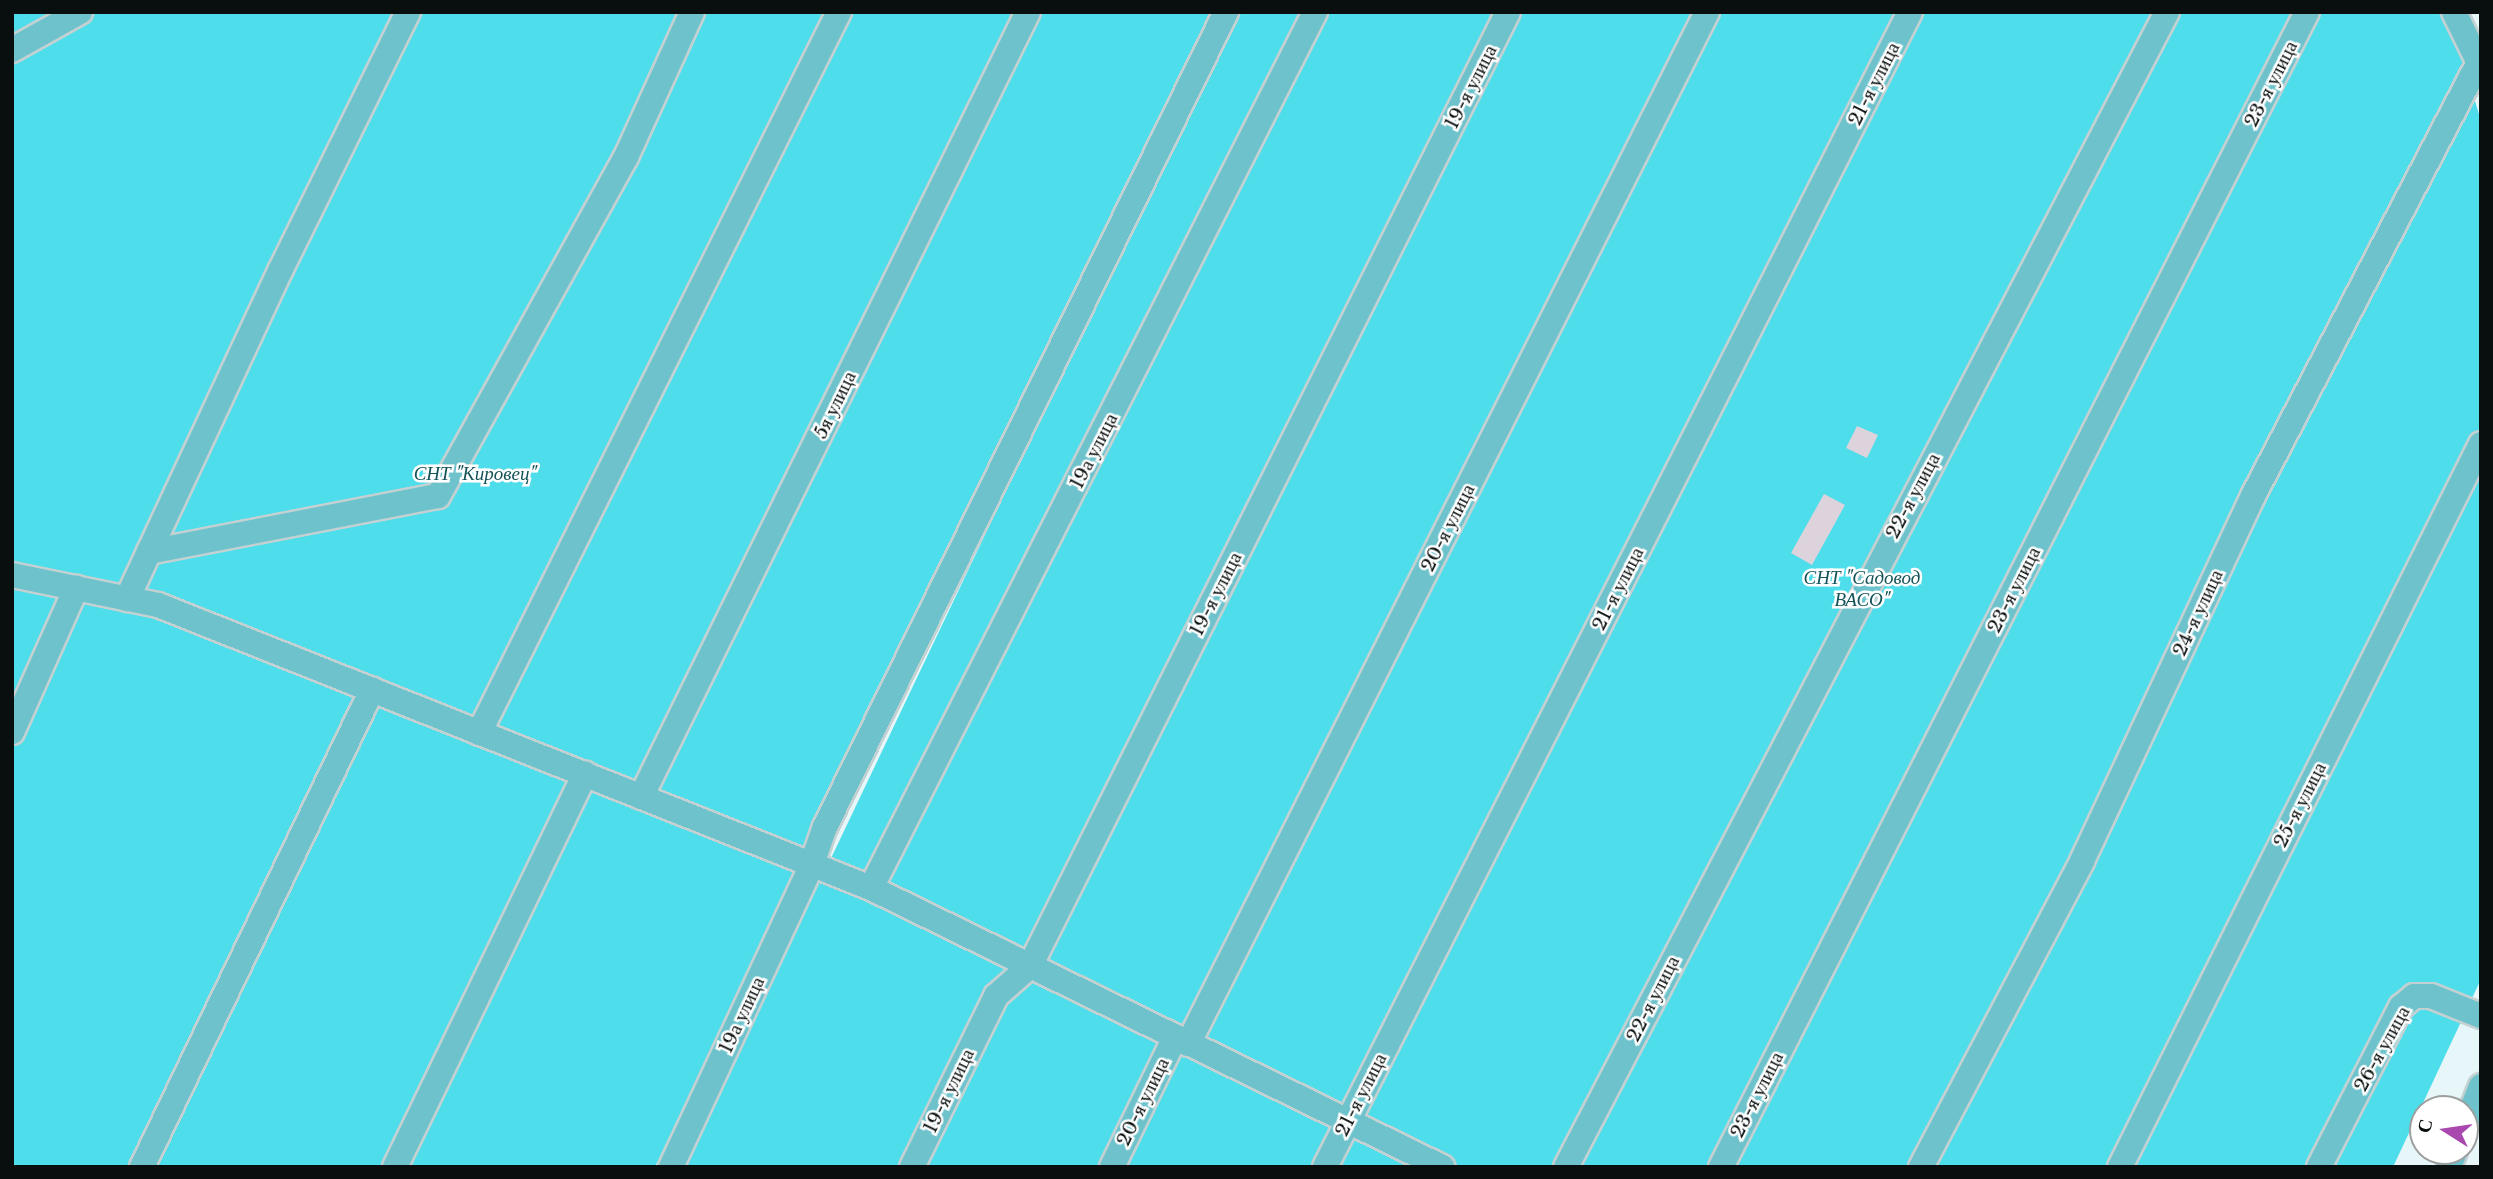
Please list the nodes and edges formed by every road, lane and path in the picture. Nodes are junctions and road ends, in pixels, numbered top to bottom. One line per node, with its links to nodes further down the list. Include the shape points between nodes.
1 (80, 12): 14 (street)
2 (408, 12): 17 (street)
3 (692, 12): 17 (street, via 626,157 438,496)
4 (839, 12): 23 (street)
5 (1028, 12): 25 (street, 5я улица)
6 (1226, 12): 26 (street, 19а улица, via 825,827)
7 (1315, 12): 27 (street, 19а улица)
8 (1508, 12): 28 (street, 19-я улица)
9 (1707, 12): 30 (street, 20-я улица)
10 (1910, 12): 31 (street, 21-я улица)
11 (2166, 12): 39 (street, 22-я улица)
12 (2307, 12): 40 (street, 23-я улица)
13 (2454, 12): 15 (street)
14 (12, 50)
15 (2480, 64): 41 (street, 24-я улица, via 2252,496 2082,861)
16 (2481, 444): 42 (street, 25-я улица)
17 (149, 552): 20 (street)
18 (12, 575): 19 (street)
19 (76, 588): 20 (street); 22 (street)
20 (127, 599): 21 (street, via 158,605)
21 (372, 690): 23 (street); 32 (street)
22 (12, 732)
23 (479, 733): 24 (street)
24 (585, 774): 25 (street); 33 (street)
25 (641, 797): 26 (street)
26 (812, 864): 27 (street); 34 (street, 19а улица)
27 (871, 888): 28 (street)
28 (1030, 966): 30 (street); 35 (street, 19-я улица, via 996,996)
29 (2481, 1016): 43 (street, 26-я улица, via 2431,996 2414,996 2402,1007)
30 (1181, 1041): 31 (street); 36 (street, 20-я улица)
31 (1347, 1122): 37 (street, 21-я улица); 38 (street)
32 (142, 1167)
33 (395, 1167)
34 (671, 1167)
35 (912, 1167)
36 (1112, 1167)
37 (1325, 1167)
38 (1442, 1167)
39 (1566, 1167)
40 (1721, 1167)
41 (1922, 1167)
42 (2120, 1167)
43 (2319, 1167)

